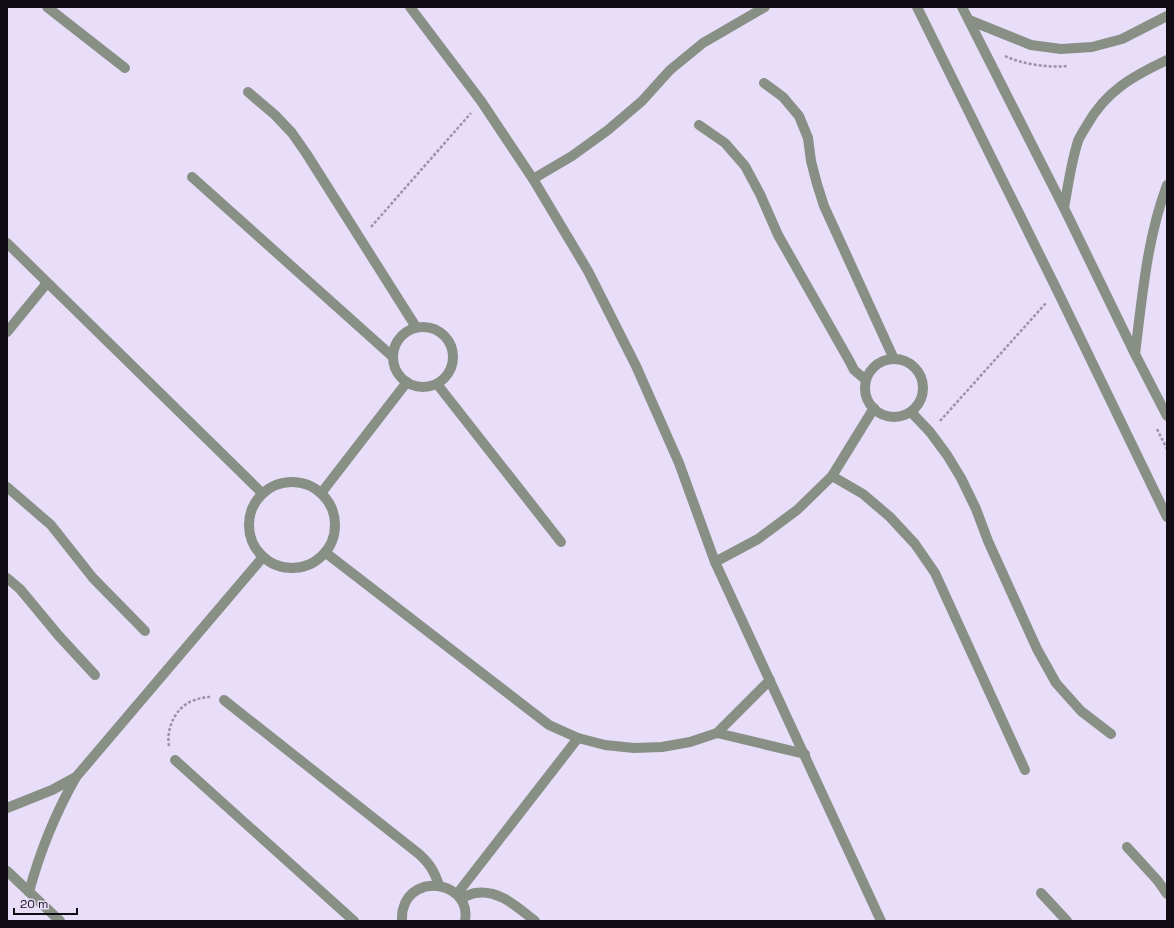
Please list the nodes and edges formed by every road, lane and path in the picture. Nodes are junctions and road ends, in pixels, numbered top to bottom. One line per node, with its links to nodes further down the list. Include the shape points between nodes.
1 (47, 7): 9 (street)
2 (410, 7): 12 (street)
3 (765, 7): 15 (street, via 703,43 670,70 642,101 608,130 572,156)
4 (917, 7): 21 (street)
5 (962, 7): 7 (street)
6 (1167, 16): 7 (street, via 1122,39 1092,48 1061,50 1031,45)
7 (969, 20): 17 (street)
8 (1167, 60): 17 (street, via 1117,88 1095,112 1078,140)
9 (125, 68)
10 (764, 83): 26 (street, via 783,97 799,116 808,138 811,161 824,206)
11 (248, 92): 18 (street, via 292,133)
12 (482, 101): 15 (street); 18 (path)
13 (699, 125): 27 (street, via 725,143 745,166 778,235 854,370)
14 (192, 177): 25 (street)
15 (533, 179): 42 (street, via 588,271 636,366 679,463)
16 (1167, 185): 24 (street, via 1145,269)
17 (1064, 208): 24 (street)
18 (360, 239): 22 (street)
19 (7, 243): 20 (street)
20 (47, 283): 23 (street); 37 (street)
21 (1057, 290): 33 (path); 38 (street)
22 (416, 327): 25 (street, via 404,333 396,344); 29 (street, via 440,331 448,340 453,352 447,376)
23 (7, 332)
24 (1135, 354): 32 (street)
25 (393, 357): 28 (street, via 397,372)
26 (894, 359): 27 (street, via 877,365); 31 (street, via 903,360 911,365 918,371 922,380 922,398)
27 (866, 380): 30 (street, via 866,395)
28 (407, 382): 29 (street, via 422,387); 36 (street)
29 (437, 384): 39 (street)
30 (874, 408): 31 (street, via 880,413 896,417); 34 (street)
31 (911, 412): 33 (street)
32 (1167, 416)
33 (930, 432): 49 (street, via 962,478 1037,649 1056,682 1081,711)
34 (832, 476): 42 (street, via 797,510 758,538); 53 (street, via 863,494 890,517 915,544 935,574)
35 (7, 486): 44 (street, via 51,526 93,578)
36 (322, 492): 37 (street, via 308,483 291,480 275,484); 40 (street, via 334,510 336,532)
37 (262, 493): 41 (street, via 252,508 249,525 253,543)
38 (1167, 517)
39 (561, 542)
40 (326, 553): 41 (street, via 316,562 303,567 289,568 275,565); 50 (street, via 549,725)
41 (263, 557): 54 (street)
42 (716, 562): 46 (street)
43 (7, 578): 45 (street, via 20,589)
44 (146, 631)
45 (95, 675)
46 (770, 680): 48 (street); 51 (street)
47 (224, 700): 52 (path, via 207,697 191,701 178,712 169,727 169,744); 58 (street, via 419,854 428,862)
48 (717, 733): 50 (street, via 690,742 641,748 605,745); 51 (street)
49 (1111, 734)
50 (578, 738): 62 (street)
51 (804, 754): 68 (street)
52 (175, 760): 64 (street)
53 (1025, 770)
54 (76, 777): 55 (street, via 52,790); 59 (street, via 43,844)
55 (7, 808)
56 (1127, 848): 61 (street)
57 (7, 871): 59 (street)
58 (439, 885): 62 (street); 65 (street, via 427,885 407,898 402,909)
59 (29, 892): 63 (street)
60 (1041, 893): 69 (street)
61 (1167, 894)
62 (458, 896): 66 (street, via 464,908); 67 (street, via 491,893 506,898)
63 (60, 921)
64 (354, 921)
65 (402, 921)
66 (465, 921)
67 (535, 921)
68 (881, 921)
69 (1067, 921)

